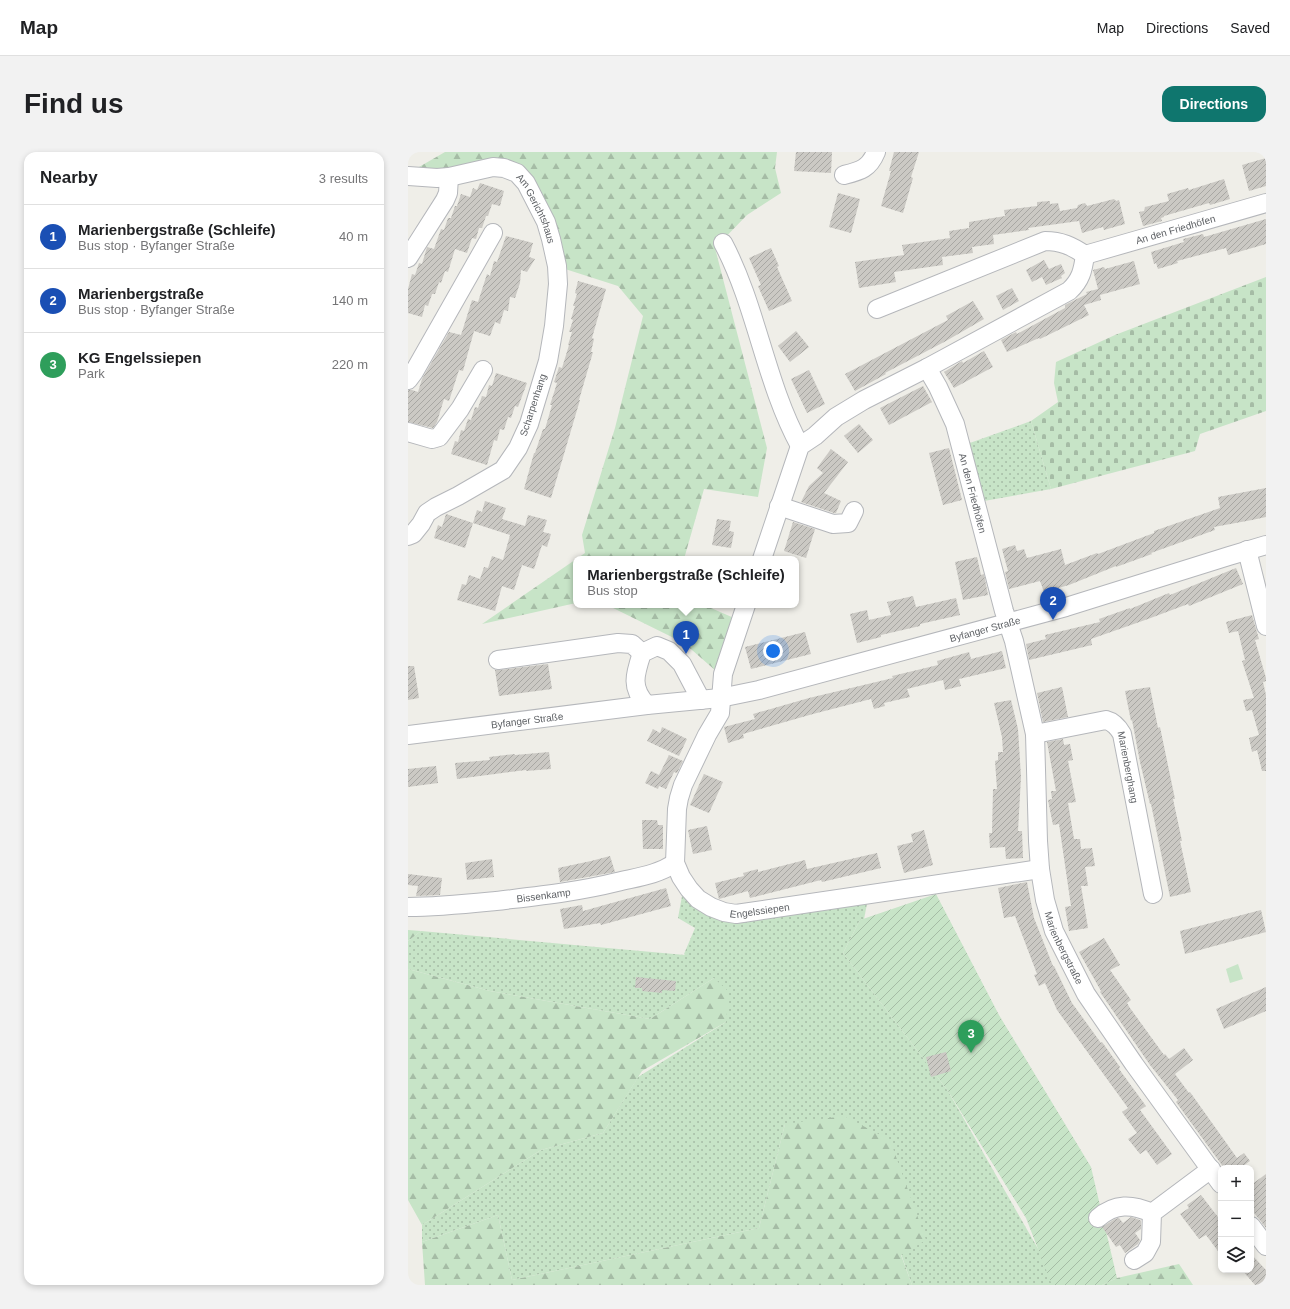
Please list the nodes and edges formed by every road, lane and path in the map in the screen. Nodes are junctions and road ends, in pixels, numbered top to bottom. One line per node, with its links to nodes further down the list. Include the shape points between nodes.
1 (876, 152): 2 (street, via 862,170)
2 (844, 175)
3 (408, 176): 4 (street, Am Gerichtshaus)
4 (449, 177): 9 (street, via 445,200); 10 (street, Am Gerichtshaus, via 493,167 517,173 526,183 546,222)
5 (1266, 203): 8 (street, An den Friedhöfen)
6 (493, 234): 14 (street)
7 (723, 243): 16 (street, via 745,296 787,420)
8 (1085, 255): 11 (street, via 1057,241 1045,241); 12 (street, via 1080,276 1069,291)
9 (408, 258)
10 (557, 266): 19 (street, Scharpenhang, via 558,299 548,360 529,424 518,448 503,470 436,507 427,514 413,534)
11 (877, 309)
12 (927, 368): 16 (street, via 836,417); 24 (street, An den Friedhöfen, via 955,424)
13 (483, 370): 15 (street, via 439,438 432,439)
14 (408, 380)
15 (408, 432)
16 (800, 446): 17 (street)
17 (779, 506): 18 (street, via 833,524 848,523); 22 (street)
18 (854, 511)
19 (408, 536)
20 (1266, 545): 21 (street, Byfanger Straße)
21 (1247, 550): 24 (street, Byfanger Straße); 25 (street)
22 (763, 556)
23 (745, 608): 28 (street, via 723,674)
24 (1009, 623): 28 (street, Byfanger Straße, via 759,690); 31 (street, Marienbergstraße)
25 (1266, 626)
26 (642, 653): 27 (street, via 632,644 618,643); 29 (street, via 657,646 669,651 682,664); 30 (street, via 635,680 636,692)
27 (498, 660)
28 (720, 698): 29 (street, Byfanger Straße); 33 (street, Engelssiepen, via 720,713 707,735 679,798)
29 (700, 700): 30 (street, Byfanger Straße)
30 (647, 705): 32 (street, Byfanger Straße)
31 (1034, 734): 34 (street, Marienbergstraße); 35 (street, Marienberghang, via 1106,720 1119,728)
32 (408, 735)
33 (675, 863): 34 (street, Engelssiepen, via 681,877 698,899 711,907 736,914); 36 (street, Bissenkamp, via 653,874 553,895 436,907)
34 (1040, 869): 37 (street, Marienbergstraße, via 1054,931 1086,994)
35 (1153, 894)
36 (408, 907)
37 (1211, 1170): 38 (street, Marienbergstraße); 39 (street)
38 (1218, 1180)
39 (1152, 1214): 40 (street, via 1128,1206 1114,1208); 43 (street, via 1151,1242 1145,1253)
40 (1098, 1218)
41 (1254, 1230): 42 (street)
42 (1266, 1246)
43 (1134, 1260)

